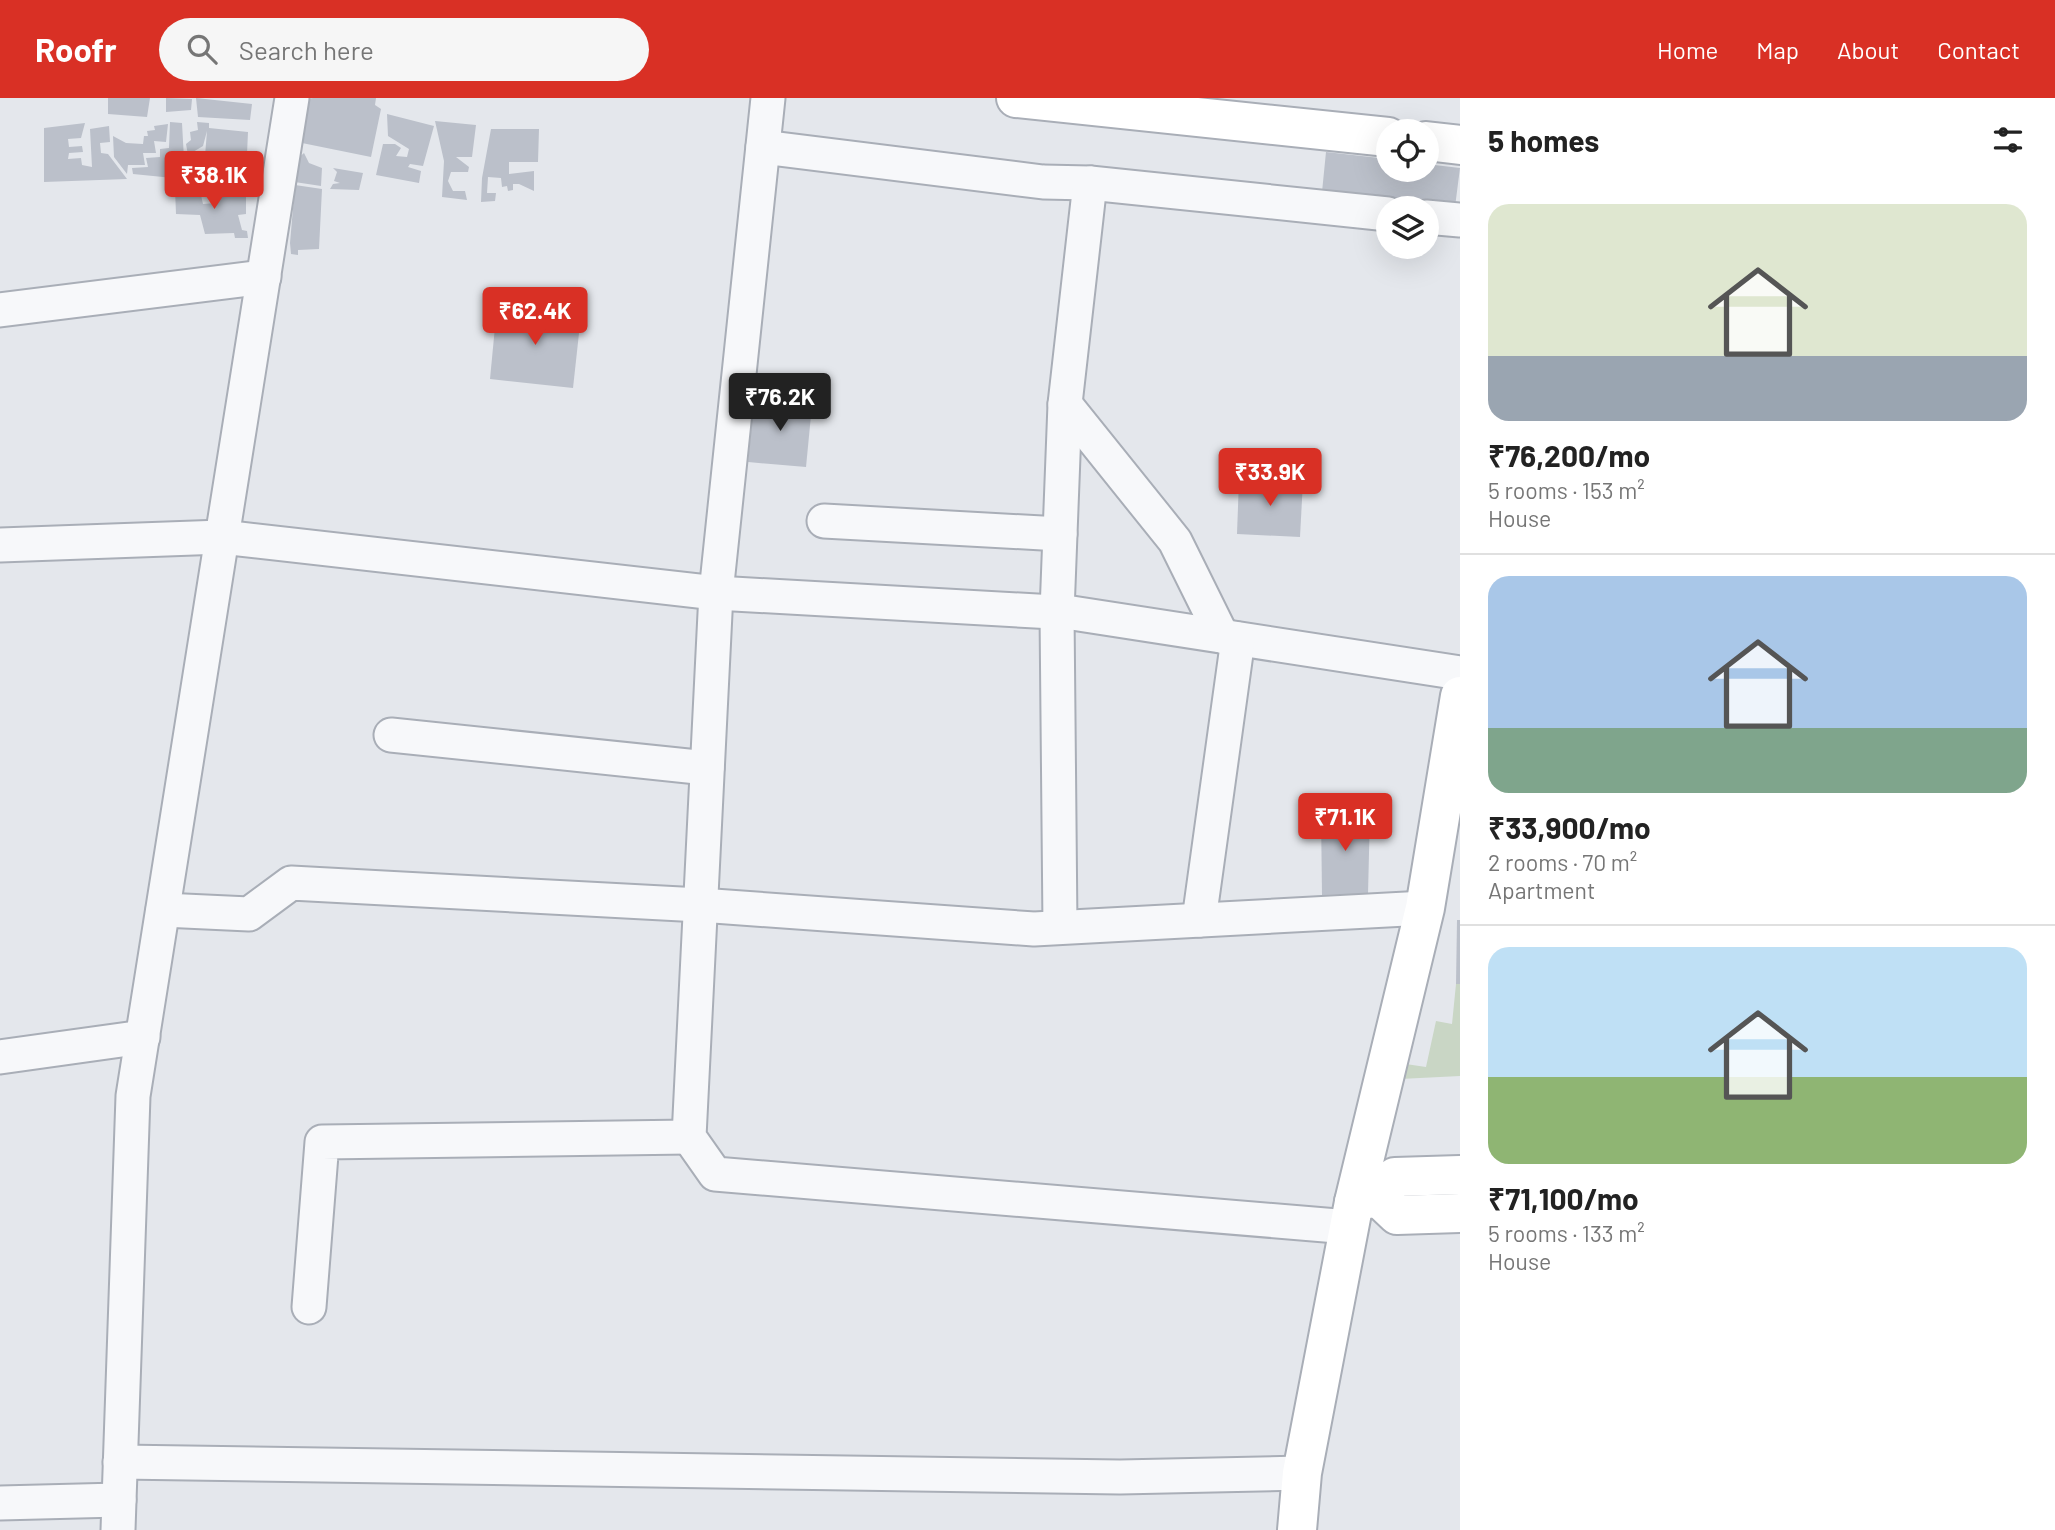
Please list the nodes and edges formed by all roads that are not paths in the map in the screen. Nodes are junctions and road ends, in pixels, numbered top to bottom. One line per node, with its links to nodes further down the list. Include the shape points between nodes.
1 (292, 98): 12 (street)
2 (768, 98): 7 (street)
3 (1016, 98): 4 (street)
4 (1376, 136)
5 (1439, 143): 6 (street)
6 (1460, 145)
7 (762, 147): 8 (street); 19 (street)
8 (1090, 183): 9 (street); 14 (street)
9 (1376, 213)
10 (1439, 218): 11 (street)
11 (1460, 220)
12 (264, 277): 13 (street); 17 (street)
13 (0, 310)
14 (1065, 404): 16 (street); 21 (street, via 1175,541)
15 (824, 521): 16 (street)
16 (1060, 534): 20 (street)
17 (222, 537): 18 (street); 19 (street); 28 (street)
18 (0, 545)
19 (716, 593): 20 (street); 25 (street)
20 (1057, 612): 21 (street); 30 (street)
21 (1230, 638): 22 (street); 29 (street)
22 (1460, 673)
23 (1460, 696): 27 (street)
24 (391, 735): 25 (street)
25 (707, 768): 26 (street)
26 (700, 905): 28 (street, via 291,883 249,914); 30 (street, via 1034,929); 33 (street)
27 (1425, 908): 29 (street); 35 (street)
28 (163, 910): 31 (street)
29 (1199, 920): 30 (street)
30 (1060, 927)
31 (143, 1038): 32 (street); 38 (street, via 134,1096)
32 (0, 1057)
33 (689, 1137): 35 (street, via 716,1174); 37 (street, via 321,1142)
34 (1460, 1175): 35 (street, via 1395,1177)
35 (1360, 1209): 36 (street, via 1397,1215); 39 (street)
36 (1460, 1213)
37 (309, 1307)
38 (120, 1462): 39 (street, via 1120,1477); 41 (street)
39 (1302, 1473): 42 (street)
40 (0, 1503): 41 (street)
41 (119, 1515)
42 (1297, 1530)

